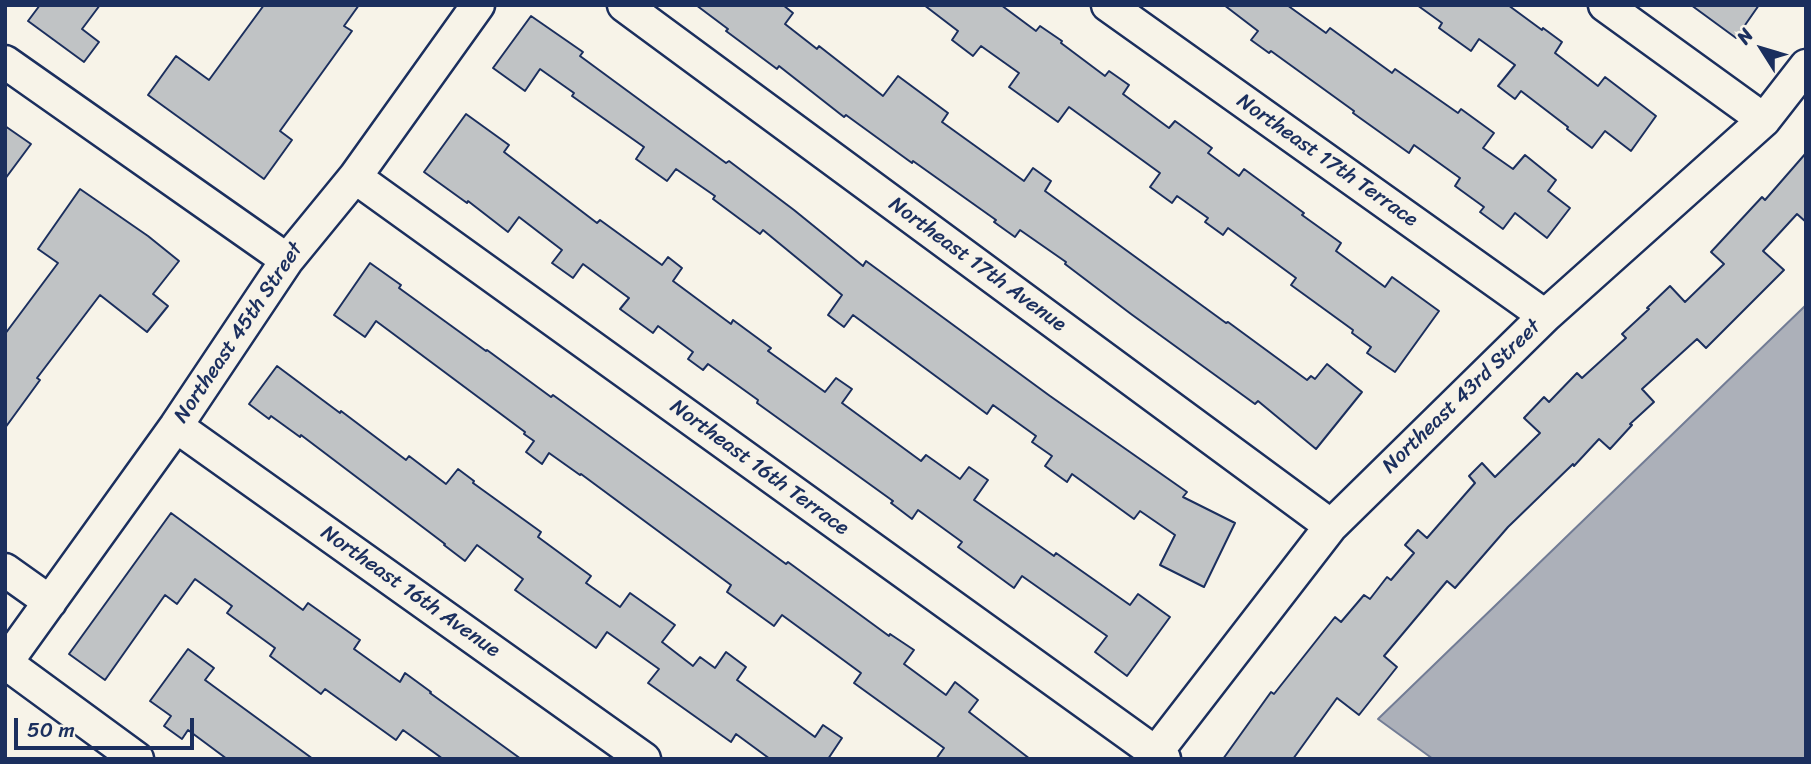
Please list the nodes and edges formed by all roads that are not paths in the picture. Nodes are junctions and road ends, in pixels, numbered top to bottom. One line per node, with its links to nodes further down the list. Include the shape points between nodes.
1 (478, 5): 8 (street, Northeast 45th Street)
2 (624, 5): 12 (street, Northeast 17th Avenue)
3 (1108, 5): 10 (street, Northeast 17th Terrace)
4 (1605, 5): 7 (street)
5 (5, 62): 9 (street)
6 (1806, 66): 7 (street, Northeast 43rd Street)
7 (1764, 120): 10 (street, Northeast 43rd Street)
8 (355, 177): 9 (street, Northeast 45th Street); 16 (street, Northeast 16th Terrace)
9 (287, 260): 11 (street, Northeast 45th Street)
10 (1545, 316): 12 (street, Northeast 43rd Street)
11 (176, 426): 14 (street, Northeast 45th Street); 18 (street, Northeast 16th Avenue)
12 (1331, 526): 16 (street, Northeast 43rd Street)
13 (5, 570): 14 (street)
14 (50, 602): 15 (street, Northeast 45th Street)
15 (6, 663): 17 (street)
16 (1157, 757)
17 (137, 759)
18 (644, 759)

